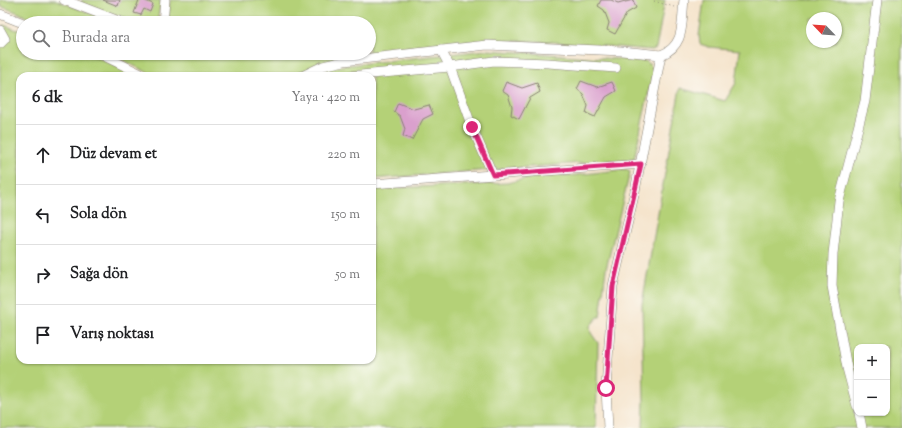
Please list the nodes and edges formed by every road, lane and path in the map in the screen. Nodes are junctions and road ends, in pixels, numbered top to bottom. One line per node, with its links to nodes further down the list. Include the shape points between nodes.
1 (64, 0): 6 (street)
2 (165, 0): 9 (street)
3 (684, 0): 10 (street)
4 (877, 0): 27 (street, via 865,101 839,201 833,254 832,286)
5 (654, 1): 10 (path, via 677,7)
6 (77, 2): 8 (street)
7 (0, 14): 11 (street)
8 (108, 16)
9 (164, 16)
10 (682, 16): 15 (street, via 681,36 678,42)
11 (16, 20)
12 (0, 30): 13 (street, via 5,39)
13 (0, 44)
14 (441, 50): 15 (street, via 499,44); 16 (street); 19 (street)
15 (661, 55): 24 (street)
16 (376, 57)
17 (112, 60): 21 (street)
18 (353, 60): 22 (street, via 323,66)
19 (450, 67): 20 (street, via 494,61); 23 (street); 25 (street)
20 (616, 68)
21 (137, 72)
22 (310, 72)
23 (376, 74)
24 (641, 164): 25 (street); 29 (street, via 613,286 606,388)
25 (493, 175): 26 (street)
26 (376, 184)
27 (854, 395)
28 (860, 416): 30 (street)
29 (608, 428)
30 (862, 428)

